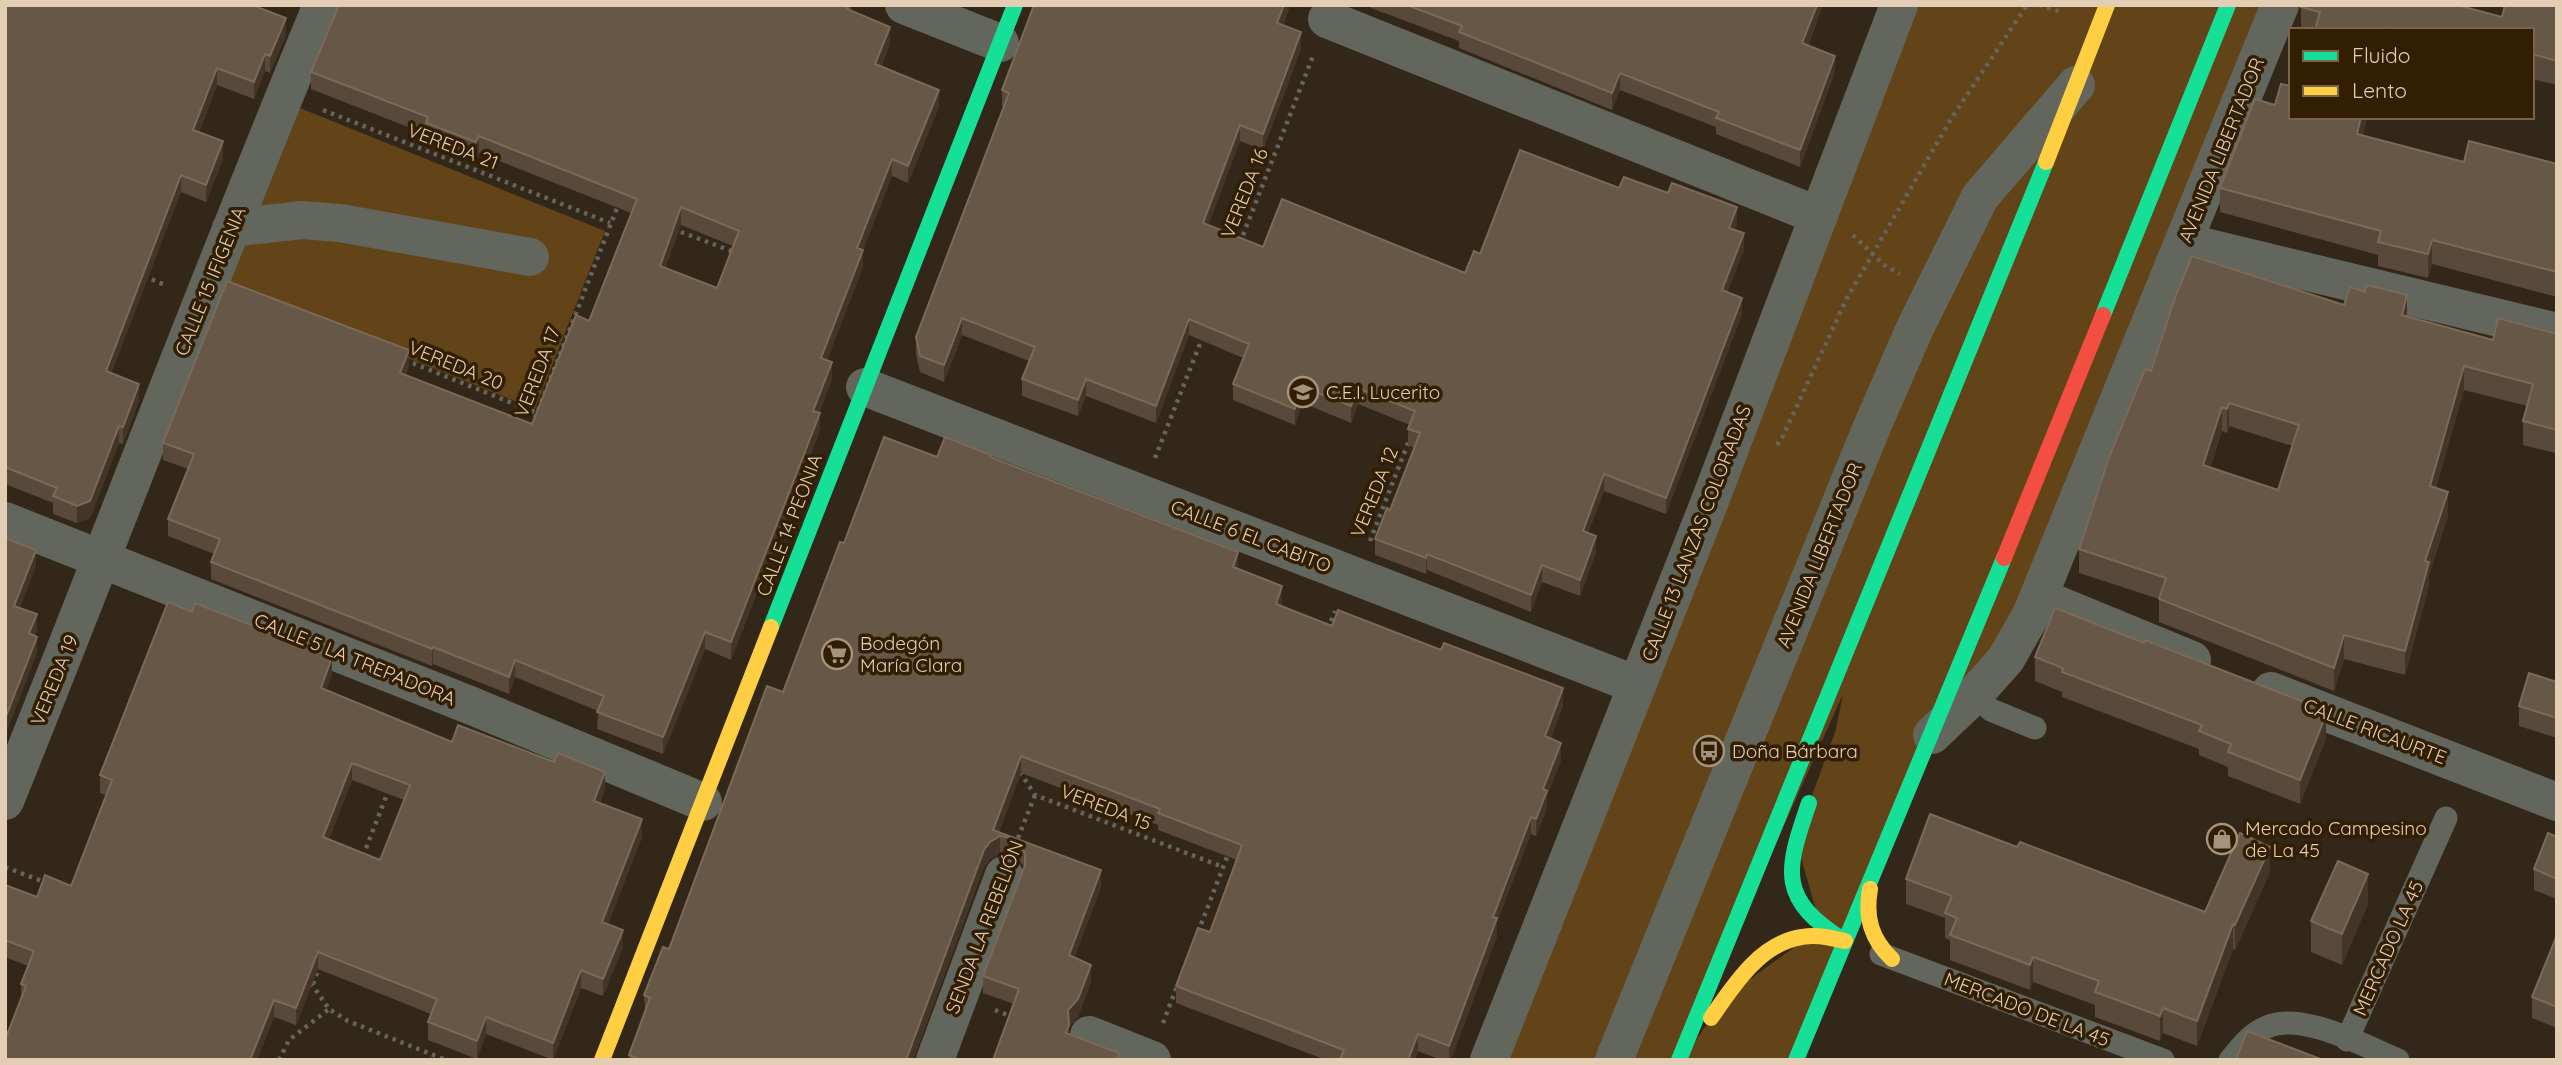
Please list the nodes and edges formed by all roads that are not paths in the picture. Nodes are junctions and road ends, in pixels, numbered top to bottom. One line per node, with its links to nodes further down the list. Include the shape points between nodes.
1 (322, 5): 12 (street, CALLE 15 IFIGENIA)
2 (904, 5): 9 (street)
3 (1015, 5): 9 (main road, CALLE 14 PEONIA)
4 (1899, 5): 11 (street, CALLE 13 LANZAS COLORADAS)
5 (2107, 5): 10 (main road, AVENIDA LIBERTADOR)
6 (2228, 5): 25 (main road, AVENIDA LIBERTADOR)
7 (2280, 5): 13 (street, AVENIDA LIBERTADOR)
8 (1328, 19): 11 (street)
9 (1000, 43): 16 (main road, CALLE 14 PEONIA)
10 (2080, 81): 20 (main road, AVENIDA LIBERTADOR); 42 (street, AVENIDA LIBERTADOR, via 1980,197 1935,288 1871,429)
11 (1819, 216): 21 (street, CALLE 13 LANZAS COLORADAS)
12 (231, 228): 14 (street, via 302,220 340,223); 18 (street, CALLE 15 IFIGENIA)
13 (2184, 242): 15 (street); 19 (street, AVENIDA LIBERTADOR)
14 (530, 257)
15 (2557, 332)
16 (865, 387): 21 (street, CALLE 6 EL CABITO); 28 (main road, CALLE 14 PEONIA)
17 (5, 522): 18 (street, CALLE 5 LA TREPADORA)
18 (102, 559): 27 (street, VEREDA 19); 28 (street, CALLE 5 LA TREPADORA)
19 (2039, 597): 22 (street, AVENIDA LIBERTADOR, via 2006,659); 29 (street, CALLE RICAURTE)
20 (1847, 653): 23 (main road); 43 (main road, AVENIDA LIBERTADOR)
21 (1637, 685): 41 (street, CALLE 13 LANZAS COLORADAS)
22 (1975, 695): 24 (lane, via 1992,710); 25 (street, AVENIDA LIBERTADOR)
23 (1841, 706)
24 (2035, 728)
25 (1932, 735): 32 (main road, AVENIDA LIBERTADOR)
26 (1814, 789): 33 (main road, via 1796,840 1794,894 1821,928)
27 (5, 801)
28 (703, 802): 39 (main road, CALLE 14 PEONIA)
29 (2557, 802)
30 (2446, 818): 37 (lane, MERCADO LA 45)
31 (1004, 875): 40 (street, SENDA LA REBELIÓN)
32 (1872, 877): 33 (main road, AVENIDA LIBERTADOR); 34 (main road, via 1867,917 1877,944)
33 (1845, 942): 34 (lane); 35 (main road, AVENIDA LIBERTADOR); 43 (main road, via 1817,935 1798,938 1753,962)
34 (1892, 959): 35 (main road, via 1859,963 1838,977); 45 (lane, MERCADO DE LA 45)
35 (1823, 996): 44 (main road, AVENIDA LIBERTADOR)
36 (1089, 1035): 38 (street)
37 (2347, 1040): 46 (lane, via 2308,1025 2283,1023 2248,1039); 47 (lane)
38 (1150, 1059)
39 (602, 1060)
40 (935, 1060)
41 (1489, 1060)
42 (1614, 1060)
43 (1681, 1060)
44 (1796, 1060)
45 (2163, 1060)
46 (2230, 1060)
47 (2398, 1060)

